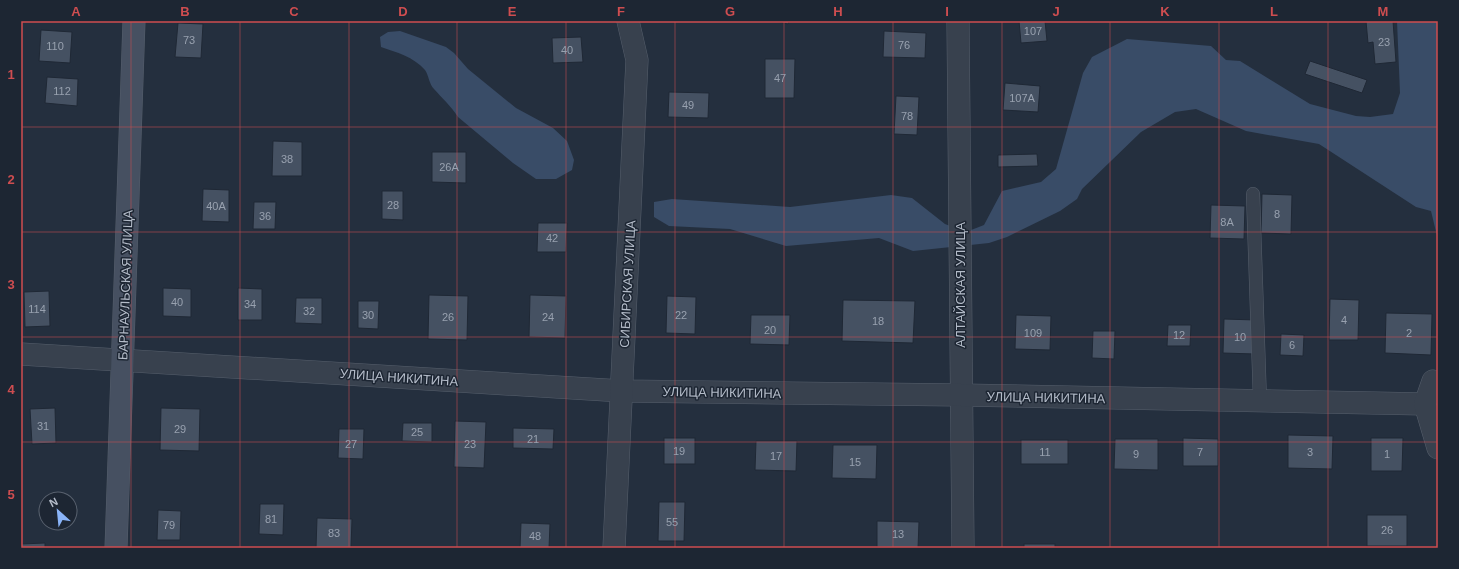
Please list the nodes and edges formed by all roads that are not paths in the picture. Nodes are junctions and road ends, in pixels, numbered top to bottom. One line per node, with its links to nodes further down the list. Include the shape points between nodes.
1 (134, 21): 6 (street, БАРНАУЛЬСКАЯ УЛИЦА)
2 (628, 21): 8 (street, СИБИРСКАЯ УЛИЦА, via 637,60)
3 (958, 21): 9 (street, АЛТАЙСКАЯ УЛИЦА)
4 (1253, 194): 10 (lane)
5 (21, 354): 6 (street, УЛИЦА НИКИТИНА)
6 (123, 360): 8 (street, УЛИЦА НИКИТИНА); 13 (street, БАРНАУЛЬСКАЯ УЛИЦА)
7 (1433, 381): 11 (street)
8 (622, 391): 9 (street, УЛИЦА НИКИТИНА); 14 (street, СИБИРСКАЯ УЛИЦА)
9 (961, 395): 10 (street, УЛИЦА НИКИТИНА); 15 (street, АЛТАЙСКАЯ УЛИЦА)
10 (1260, 401): 11 (street, УЛИЦА НИКИТИНА)
11 (1425, 404): 12 (street)
12 (1438, 448)
13 (116, 548)
14 (614, 548)
15 (963, 548)

